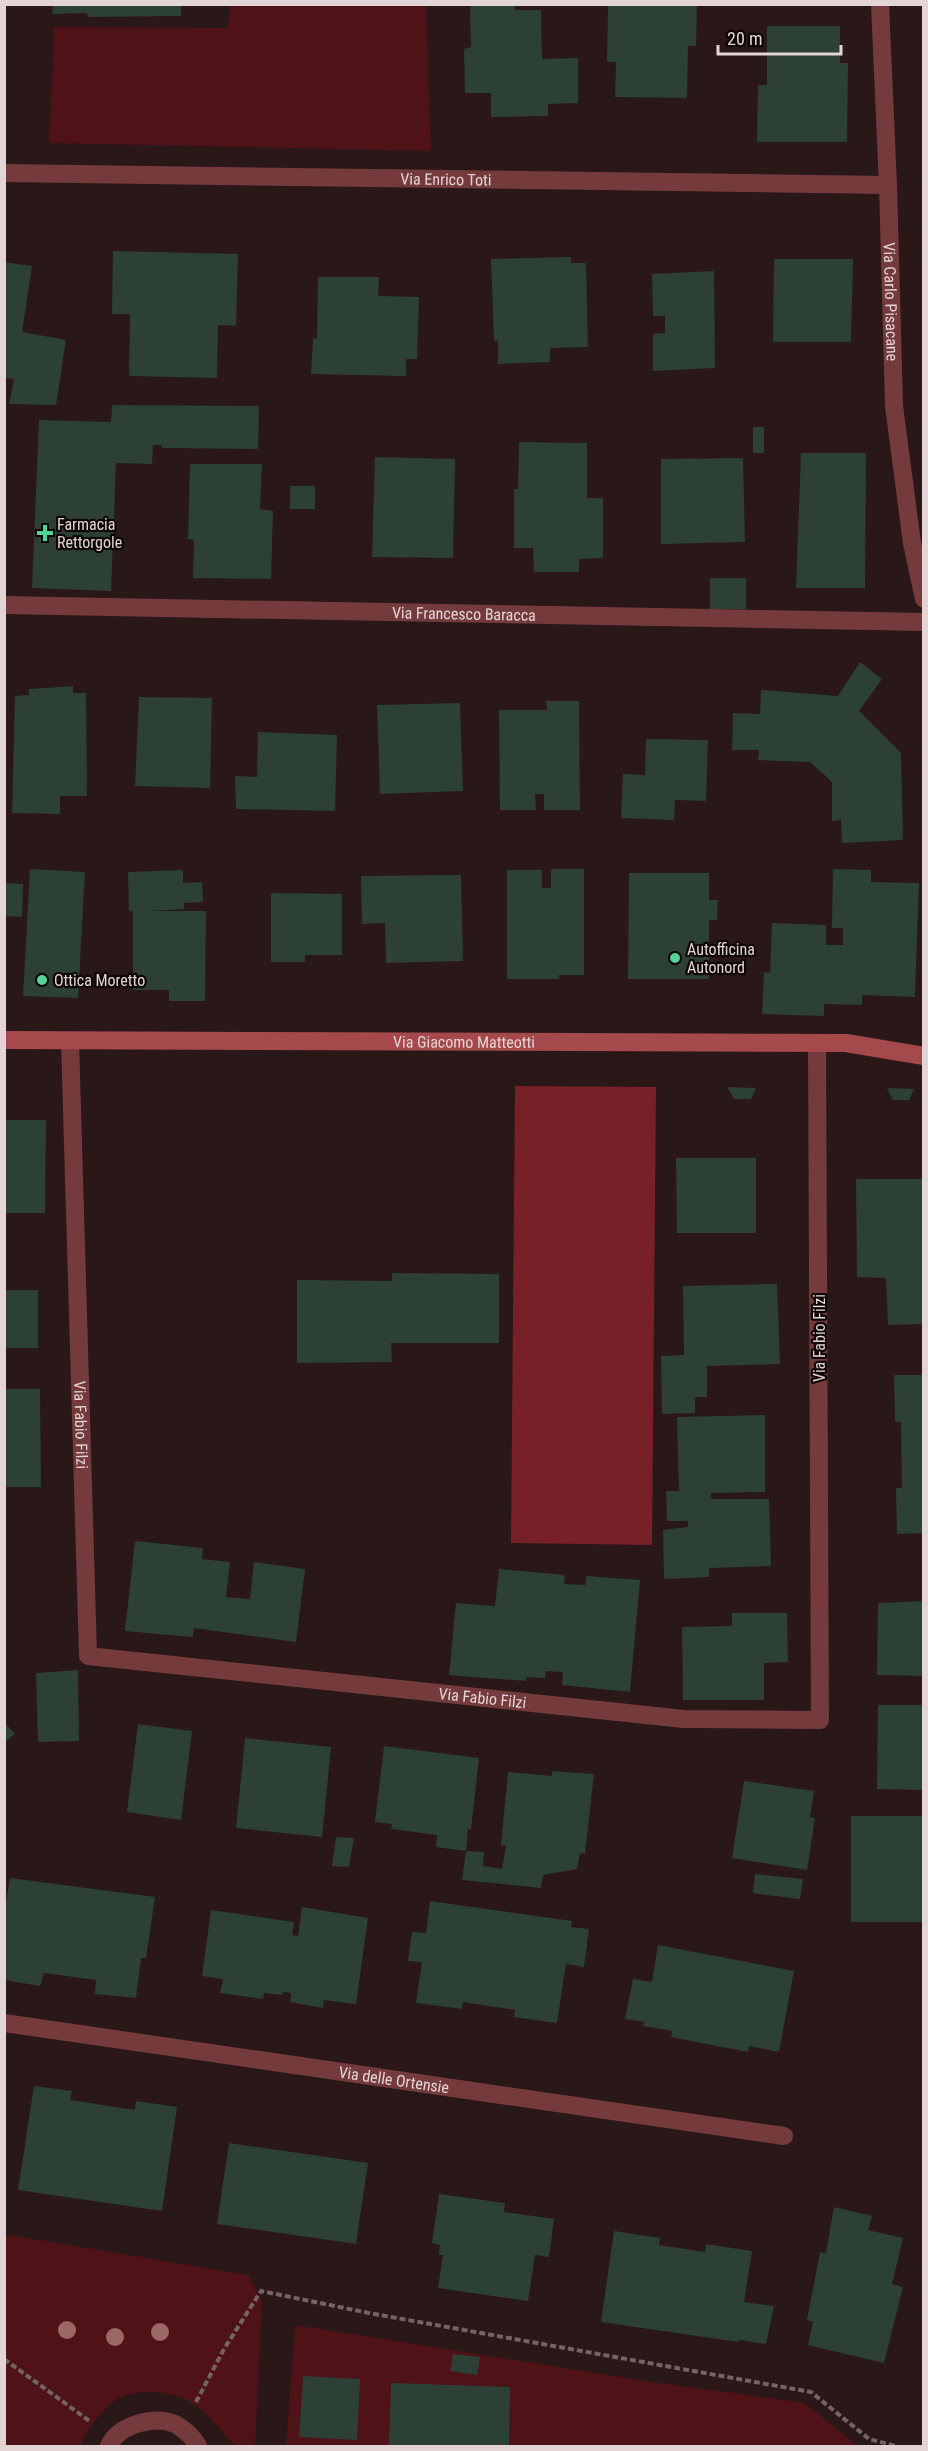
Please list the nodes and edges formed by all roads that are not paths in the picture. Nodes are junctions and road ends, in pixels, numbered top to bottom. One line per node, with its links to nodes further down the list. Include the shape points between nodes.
1 (880, 4): 3 (street, Via Carlo Pisacane)
2 (4, 173): 3 (street, Via Enrico Toti)
3 (888, 185): 4 (street, Via Carlo Pisacane, via 894,406 912,543)
4 (924, 599)
5 (4, 605): 6 (street, Via Francesco Baracca)
6 (924, 622)
7 (4, 1040): 8 (street, Via Giacomo Matteotti)
8 (70, 1041): 9 (street, Via Giacomo Matteotti); 9 (street, Via Fabio Filzi, via 88,1656 684,1719 820,1720)
9 (818, 1044): 10 (street, Via Giacomo Matteotti, via 846,1043)
10 (924, 1056)
11 (4, 2023): 12 (street, Via delle Ortensie)
12 (784, 2136)
13 (109, 2446): 14 (street, via 127,2429 149,2421 175,2424)
14 (198, 2446)

